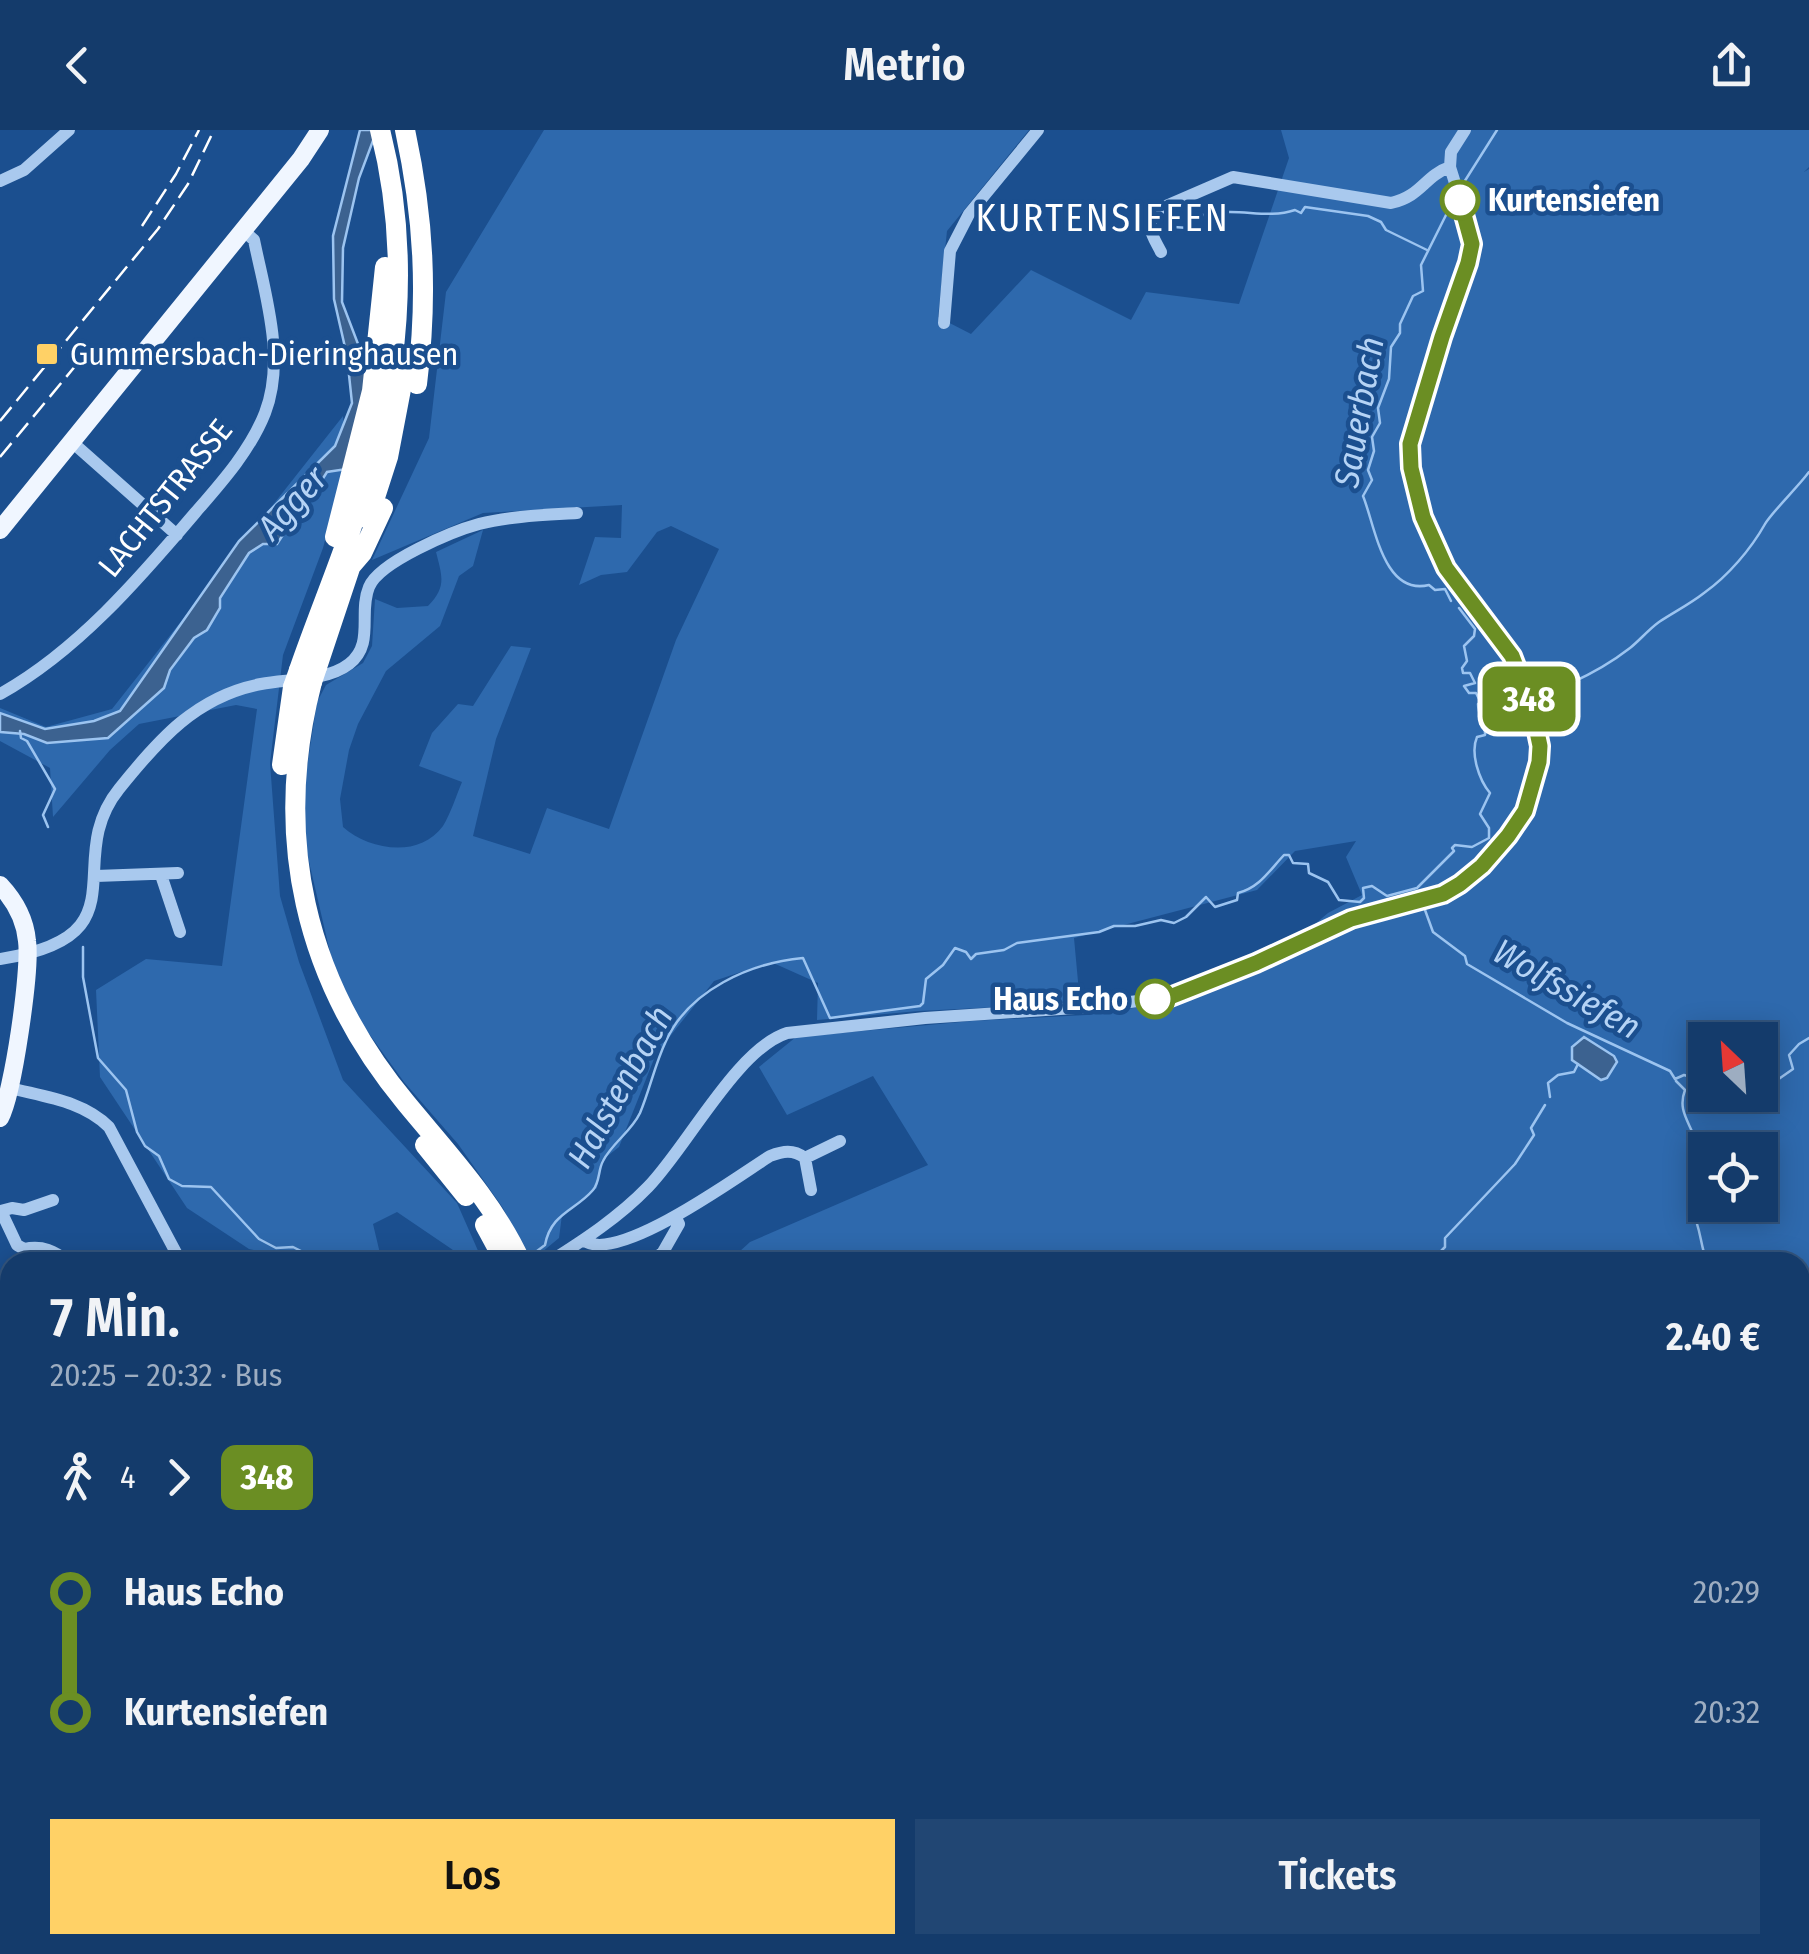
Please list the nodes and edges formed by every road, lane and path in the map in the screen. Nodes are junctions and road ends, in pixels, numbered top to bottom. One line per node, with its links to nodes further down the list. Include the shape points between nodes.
1 (69, 130): 8 (street)
2 (320, 130): 9 (main road)
3 (405, 130): 17 (highway, via 426,280 424,331 397,472)
4 (1038, 130): 11 (street, via 969,214 950,250)
5 (1465, 130): 7 (street)
6 (378, 131): 13 (highway, via 396,229 398,306); 18 (highway, via 385,275 372,391 316,598)
7 (1450, 167): 10 (street, via 1411,198 1392,203 1234,176 1152,216 1149,228); 36 (street, via 1472,244 1410,444 1411,468 1446,568 1512,656 1537,723 1536,779 1508,836 1443,894 1351,919 1170,997 772,1037 650,1186)
8 (0, 182)
9 (243, 230): 12 (main road); 16 (street, LACHTSTRASSE, via 254,240 272,326 266,412 236,465)
10 (1162, 252)
11 (944, 323)
12 (72, 442): 15 (main road); 16 (street)
13 (381, 455): 17 (highway); 18 (highway)
14 (577, 513): 23 (street, via 476,524 397,560 368,589 365,641 351,663 232,691 196,708 110,800 99,827)
15 (5, 523)
16 (177, 535): 20 (street, LACHTSTRASSE, via 113,604 40,669)
17 (350, 567): 19 (highway)
18 (316, 621): 19 (highway)
19 (305, 676): 32 (highway, via 294,828 302,894 323,966 370,1054)
20 (0, 694)
21 (178, 873): 22 (street)
22 (162, 875): 23 (street); 25 (street)
23 (96, 876): 26 (street, via 91,905 73,933)
24 (0, 886): 26 (main road, via 20,912)
25 (180, 932)
26 (28, 954): 27 (street); 28 (main road)
27 (0, 958)
28 (10, 1088): 29 (main road); 38 (street, via 87,1108 100,1118)
29 (0, 1118)
30 (840, 1141): 31 (street)
31 (804, 1158): 33 (street); 35 (street, via 784,1151 770,1156)
32 (458, 1175): 39 (highway); 40 (highway, via 496,1217)
33 (811, 1190)
34 (53, 1200): 37 (street, via 1,1211 17,1245)
35 (675, 1216): 36 (street, via 608,1245); 42 (street, via 678,1224)
36 (584, 1240): 41 (street)
37 (54, 1252)
38 (176, 1252)
39 (500, 1252)
40 (515, 1252)
41 (565, 1252)
42 (663, 1252)
43 (414, 1954): 44 (street)
44 (443, 1954)

